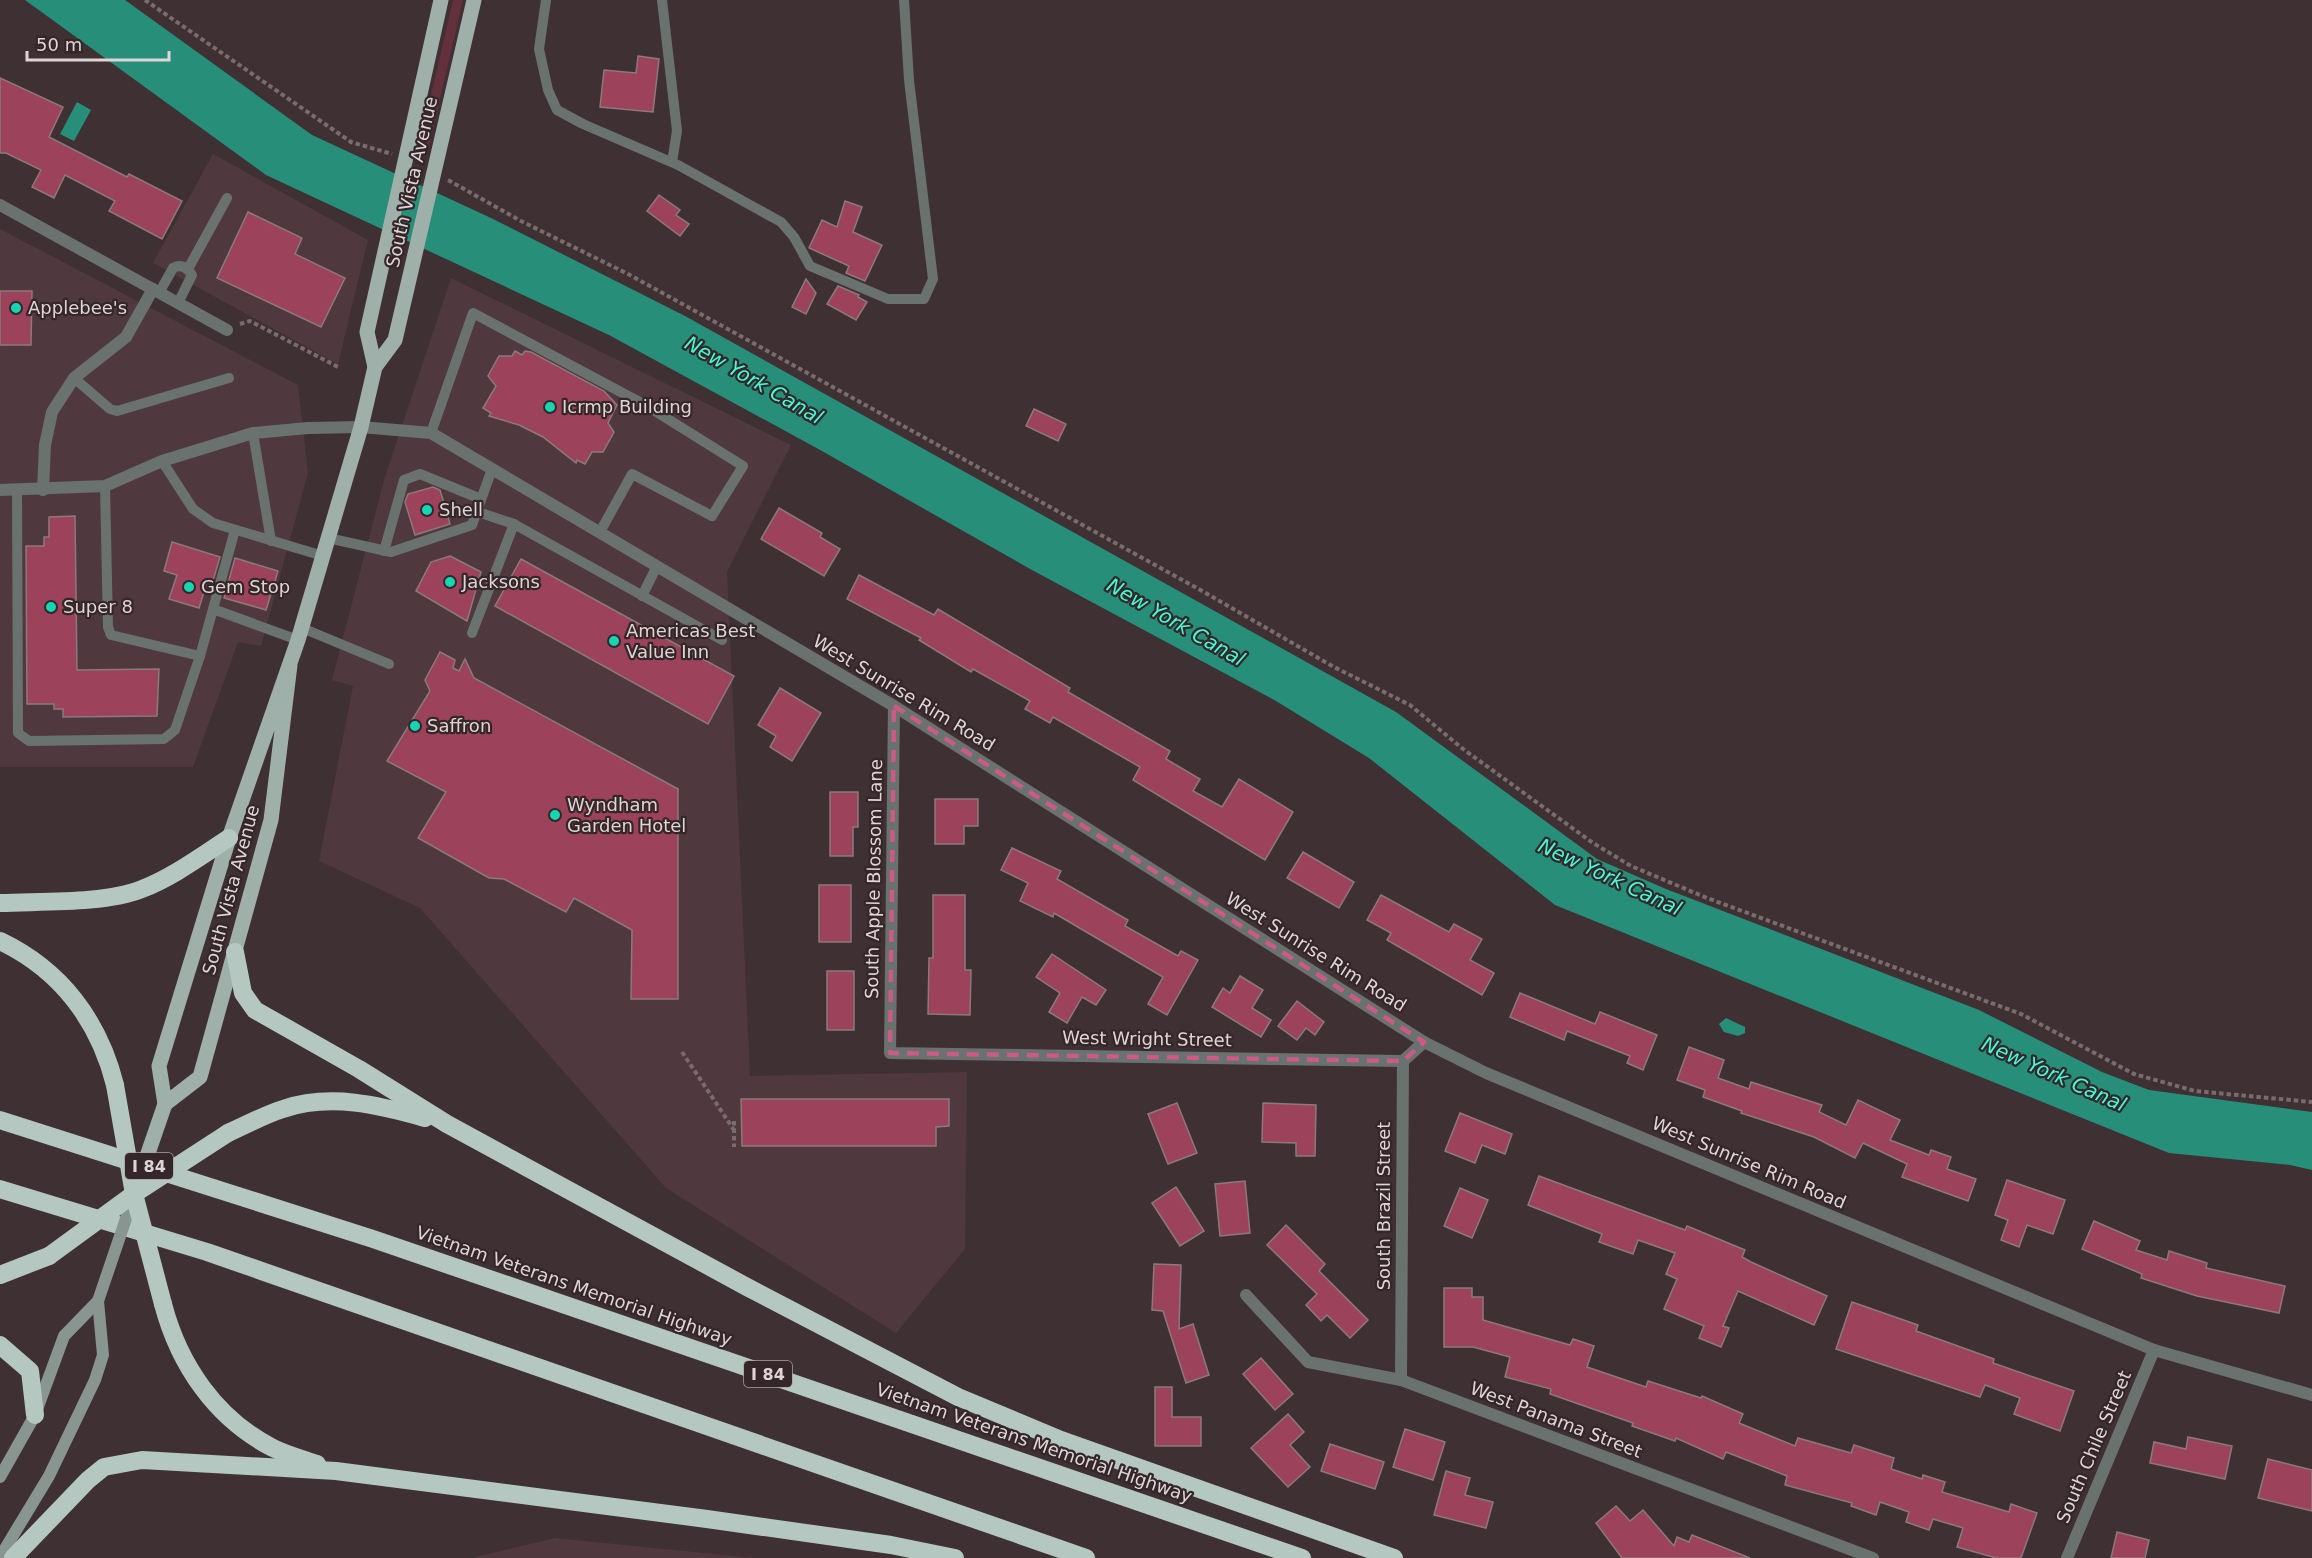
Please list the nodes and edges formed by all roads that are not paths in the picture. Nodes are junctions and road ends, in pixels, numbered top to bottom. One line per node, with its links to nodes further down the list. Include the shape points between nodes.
1 (441, 0): 13 (main road, South Vista Avenue, via 367,332)
2 (474, 0): 13 (main road, South Vista Avenue, via 395,339)
3 (546, 0): 6 (lane, via 539,49 557,110)
4 (663, 0): 6 (lane, via 677,131)
5 (904, 0): 6 (lane, via 910,91 933,279 924,299 888,299 810,267 781,222)
6 (672, 162)
7 (227, 198): 9 (lane)
8 (0, 205): 10 (street)
9 (188, 269): 10 (lane, via 172,268); 11 (lane, via 192,275)
10 (156, 291): 11 (street); 14 (street, via 126,337)
11 (178, 303): 12 (street)
12 (227, 330)
13 (375, 367): 16 (main road, South Vista Avenue)
14 (74, 378): 15 (lane, via 117,411); 24 (street, via 52,412 45,445)
15 (229, 378)
16 (361, 427): 17 (street, West Sunrise Rim Road); 18 (street, West Sunrise Rim Road); 30 (main road, South Vista Avenue)
17 (253, 433): 19 (street, West Sunrise Rim Road); 31 (lane)
18 (431, 433): 20 (street, West Sunrise Rim Road); 29 (lane, via 473,313 647,406 743,466 712,516 632,474)
19 (162, 461): 21 (street, West Sunrise Rim Road); 28 (lane, via 193,509 213,524)
20 (492, 469): 25 (lane); 29 (street, West Sunrise Rim Road)
21 (105, 486): 24 (street, West Sunrise Rim Road); 40 (lane, via 111,635)
22 (0, 490): 23 (street, West Sunrise Rim Road)
23 (17, 490): 24 (street, West Sunrise Rim Road); 40 (lane, via 18,733 29,741 164,739 175,730)
24 (43, 490)
25 (481, 499): 26 (lane); 32 (lane, via 420,474 404,480)
26 (477, 512): 27 (lane); 32 (lane, via 472,525)
27 (514, 524): 35 (lane); 37 (lane)
28 (235, 530): 31 (lane); 36 (lane)
29 (600, 532): 34 (street, West Sunrise Rim Road)
30 (328, 538): 32 (lane); 33 (main road, South Vista Avenue)
31 (271, 541): 33 (lane)
32 (384, 551)
33 (323, 556): 38 (main road, South Vista Avenue)
34 (657, 566): 35 (lane); 43 (street, West Sunrise Rim Road)
35 (642, 596): 39 (lane)
36 (213, 609): 38 (lane); 40 (lane)
37 (472, 633)
38 (300, 634): 41 (lane); 42 (main road, South Vista Avenue)
39 (722, 640)
40 (200, 656)
41 (389, 664)
42 (290, 665): 44 (main road, South Vista Avenue); 47 (main road, South Vista Avenue, via 271,820)
43 (894, 706): 48 (street, West Sunrise Rim Road); 49 (street, South Apple Blossom Lane)
44 (229, 838): 45 (highway, via 140,890 110,896); 51 (main road, South Vista Avenue, via 159,1066)
45 (0, 903)
46 (0, 941): 55 (highway, bridge, via 25,953 59,981 86,1012 109,1060)
47 (235, 952): 51 (main road, South Vista Avenue, via 200,1077); 53 (highway, via 243,993 255,1010)
48 (1424, 1042): 50 (street); 60 (street, West Sunrise Rim Road, via 1486,1073)
49 (890, 1053): 50 (street, West Wright Street)
50 (1403, 1061): 61 (street, South Brazil Street)
51 (165, 1104): 55 (main road, South Vista Avenue, bridge)
52 (0, 1120): 70 (highway, Vietnam Veterans Memorial Highway / I 84, via 384,1243)
53 (447, 1124): 55 (highway, bridge, via 375,1104 346,1102 284,1108 228,1134); 71 (highway, via 958,1397 1061,1440)
54 (0, 1189): 69 (highway, via 207,1252)
55 (134, 1194): 56 (highway, bridge, via 49,1256); 58 (main road, South Vista Avenue, bridge); 64 (highway, bridge, via 169,1326 198,1383 220,1410 274,1449)
56 (0, 1275)
57 (1246, 1295): 61 (street, West Panama Street, via 1308,1362)
58 (98, 1301): 63 (main road, South Vista Avenue, via 64,1336); 66 (main road, South Vista Avenue, via 103,1355 95,1380 49,1476)
59 (0, 1346): 63 (highway, via 30,1371)
60 (2154, 1350): 62 (street, West Sunrise Rim Road); 73 (street, South Chile Street)
61 (1401, 1380): 72 (street, West Panama Street)
62 (2312, 1395)
63 (35, 1415): 65 (main road, South Vista Avenue)
64 (336, 1471): 67 (highway, via 142,1460 104,1467); 68 (highway, via 753,1525)
65 (0, 1477)
66 (0, 1557)
67 (13, 1558)
68 (955, 1558)
69 (1086, 1558)
70 (1302, 1558)
71 (1394, 1558)
72 (1873, 1558)
73 (2067, 1558)

